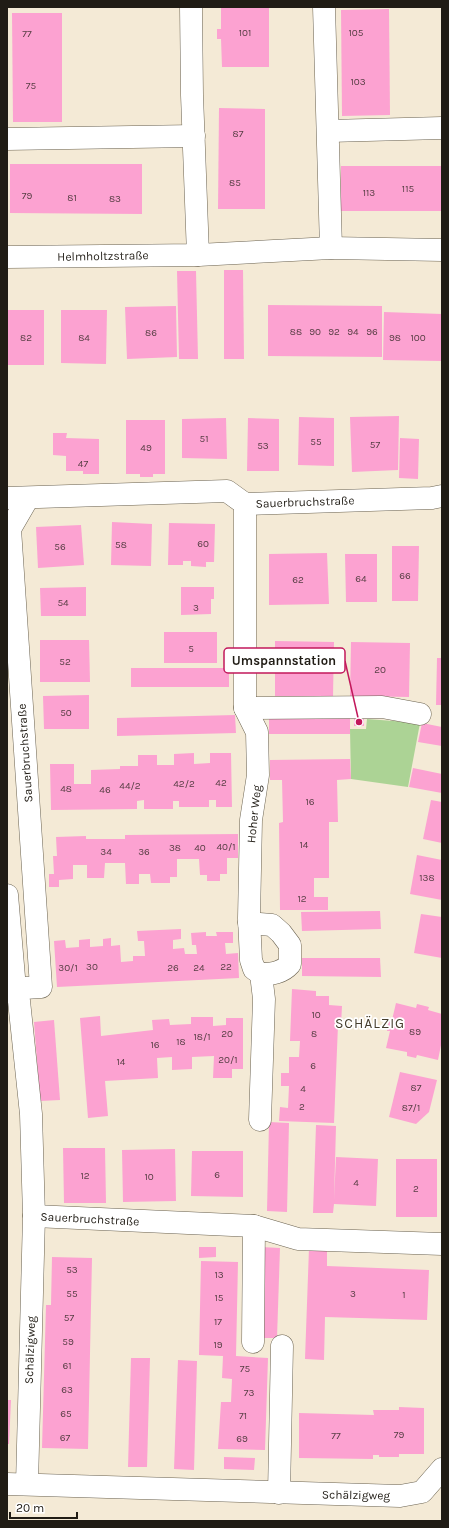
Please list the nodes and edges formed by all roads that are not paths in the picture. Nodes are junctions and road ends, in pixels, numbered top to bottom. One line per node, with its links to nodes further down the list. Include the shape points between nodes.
1 (191, 7): 5 (street)
2 (324, 7): 4 (street)
3 (442, 128): 4 (street)
4 (328, 131): 7 (street)
5 (194, 136): 6 (street); 9 (street)
6 (7, 139)
7 (332, 248): 8 (street, Helmholtzstraße); 9 (street, Helmholtzstraße)
8 (442, 250)
9 (198, 254): 10 (street, Helmholtzstraße)
10 (7, 257)
11 (442, 496): 14 (street, Sauerbruchstraße)
12 (7, 498): 13 (street, Sauerbruchstraße)
13 (28, 498): 14 (street, Sauerbruchstraße, via 227,491); 20 (street, Sauerbruchstraße, via 10,529 41,987)
14 (244, 504): 15 (street, Hoher Weg)
15 (245, 708): 16 (street, via 382,707); 18 (street, Hoher Weg, via 257,732 258,775 251,820)
16 (420, 714)
17 (7, 895): 20 (street, Sauerbruchstraße)
18 (250, 923): 19 (street, Hoher Weg, via 251,960 254,969); 19 (street, via 272,925 290,945 290,964 285,970)
19 (261, 974): 21 (street, Hoher Weg, via 264,999)
20 (11, 989): 22 (street, Sauerbruchstraße, via 19,1001 30,1114)
21 (260, 1120)
22 (34, 1216): 23 (street, Sauerbruchstraße); 27 (street, Schälzigweg)
23 (254, 1226): 24 (street, Sauerbruchstraße, via 298,1239); 25 (street)
24 (442, 1244)
25 (253, 1342)
26 (282, 1346): 29 (street)
27 (17, 1484): 29 (street, Schälzigweg)
28 (438, 1484): 29 (street, Schälzigweg, via 422,1492 400,1496)
29 (279, 1493)

